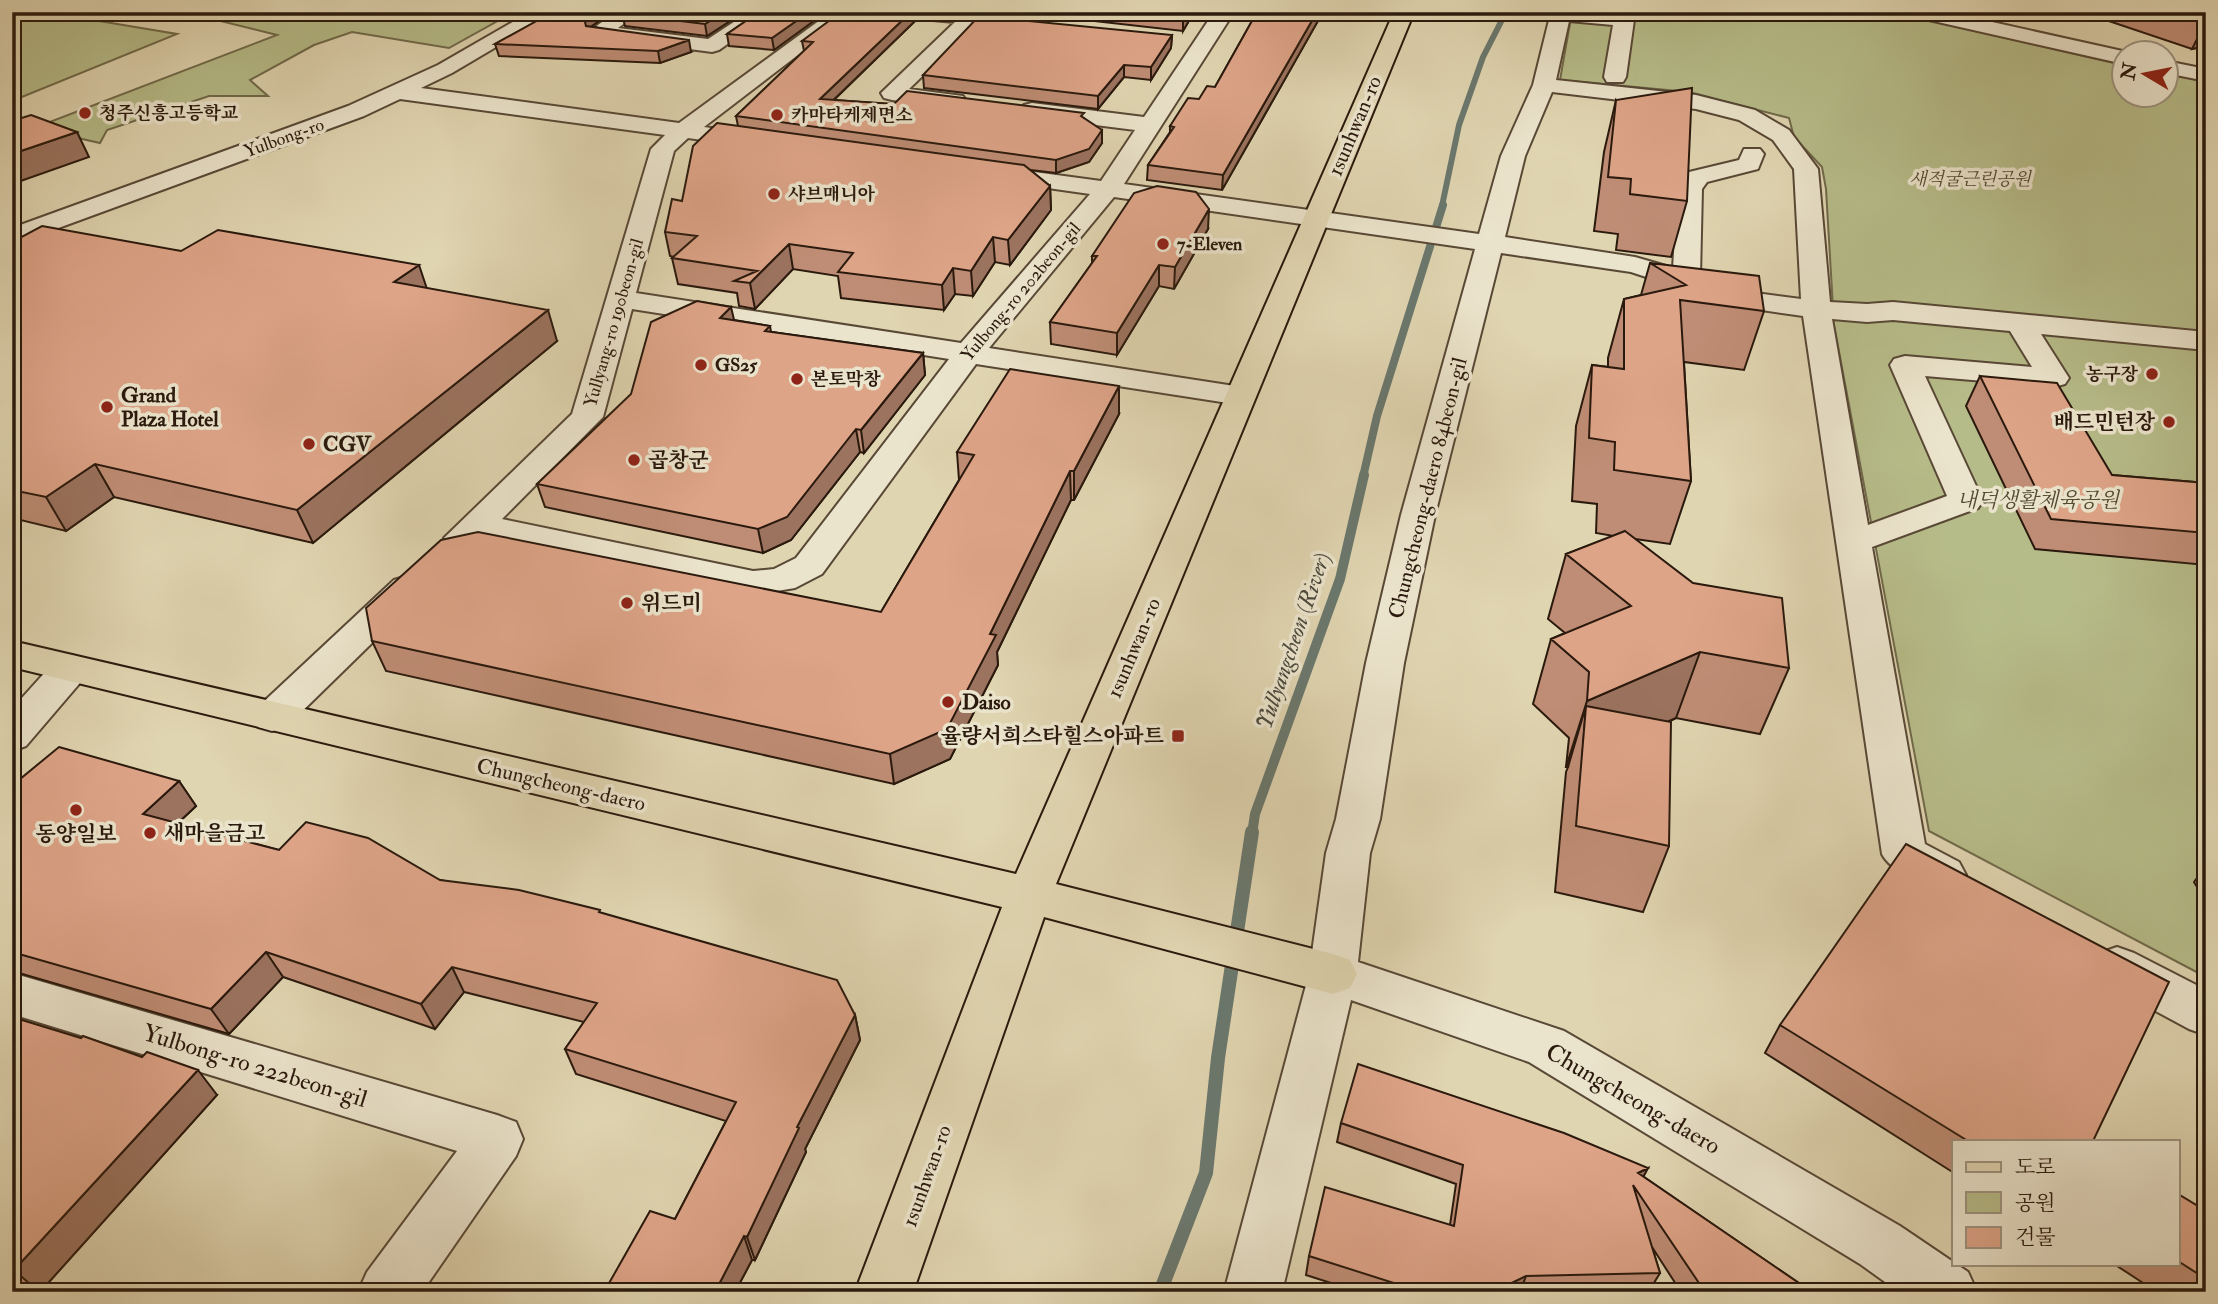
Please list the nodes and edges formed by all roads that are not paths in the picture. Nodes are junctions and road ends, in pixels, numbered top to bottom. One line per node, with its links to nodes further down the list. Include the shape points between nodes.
1 (545, 12): 19 (street, Yulbong-ro)
2 (630, 12): 3 (street, via 598,32 712,46)
3 (763, 12)
4 (844, 12): 23 (street, Yullyang-ro 190beon-gil)
5 (909, 12): 10 (street)
6 (1224, 12): 13 (street, Yulbong-ro 202beon-gil)
7 (1404, 12): 28 (main road, 1sunhwan-ro)
8 (1920, 12): 14 (street)
9 (1561, 13): 17 (street, via 1624,20); 18 (street, Chungcheong-daero 84beon-gil)
10 (974, 15): 11 (street); 20 (street, via 892,93)
11 (1012, 23)
12 (1177, 40): 13 (street)
13 (1205, 42): 22 (street, Yulbong-ro 202beon-gil)
14 (2110, 55)
15 (2180, 70): 16 (street)
16 (2206, 75)
17 (1615, 77)
18 (1544, 85): 30 (street, Chungcheong-daero 84beon-gil, via 1513,156); 33 (street, via 1696,102 1747,115 1781,135 1807,169)
19 (400, 92): 23 (street); 29 (street, Yulbong-ro)
20 (974, 103)
21 (1015, 108): 22 (street)
22 (1152, 125): 27 (street, Yulbong-ro 202beon-gil)
23 (684, 131): 24 (street); 32 (street, Yullyang-ro 190beon-gil, via 663,149)
24 (779, 144)
25 (1752, 153): 31 (street, via 1750,164 1698,177 1690,189)
26 (971, 171): 27 (street)
27 (1108, 189): 28 (street); 36 (street, Yulbong-ro 202beon-gil)
28 (1317, 218): 30 (street); 37 (main road, 1sunhwan-ro)
29 (12, 237)
30 (1489, 243): 31 (street, via 1635,265); 47 (street, Chungcheong-daero 84beon-gil, via 1418,515 1385,663 1358,819)
31 (1686, 283): 33 (street, via 1744,300)
32 (619, 299): 36 (street); 38 (street, Yullyang-ro 190beon-gil, via 587,417)
33 (1816, 309): 34 (street, via 1893,312); 39 (street)
34 (2028, 336): 35 (street); 39 (street, via 2054,378 1905,365 1966,500)
35 (2206, 341)
36 (968, 354): 37 (street); 38 (street, Yulbong-ro 202beon-gil, via 809,566 782,580 753,583)
37 (1241, 396): 45 (main road, 1sunhwan-ro)
38 (477, 524): 42 (street, Yullyang-ro 190beon-gil)
39 (1854, 542): 44 (street, via 1905,854)
40 (12, 654): 41 (main road, Chungcheong-daero)
41 (71, 668): 42 (main road, Chungcheong-daero); 43 (street)
42 (272, 717): 45 (main road, Chungcheong-daero)
43 (12, 736)
44 (1977, 893)
45 (1029, 895): 47 (main road, Chungcheong-daero); 51 (main road, 1sunhwan-ro)
46 (2085, 950): 49 (street)
47 (1313, 968): 52 (street, Chungcheong-daero 84beon-gil); 53 (street, Chungcheong-daero, via 1546,1046 1880,1245)
48 (12, 993): 50 (street, Yulbong-ro 222beon-gil, via 497,1139)
49 (2206, 1014)
50 (387, 1292)
51 (884, 1292)
52 (1253, 1292)
53 (1948, 1292)

